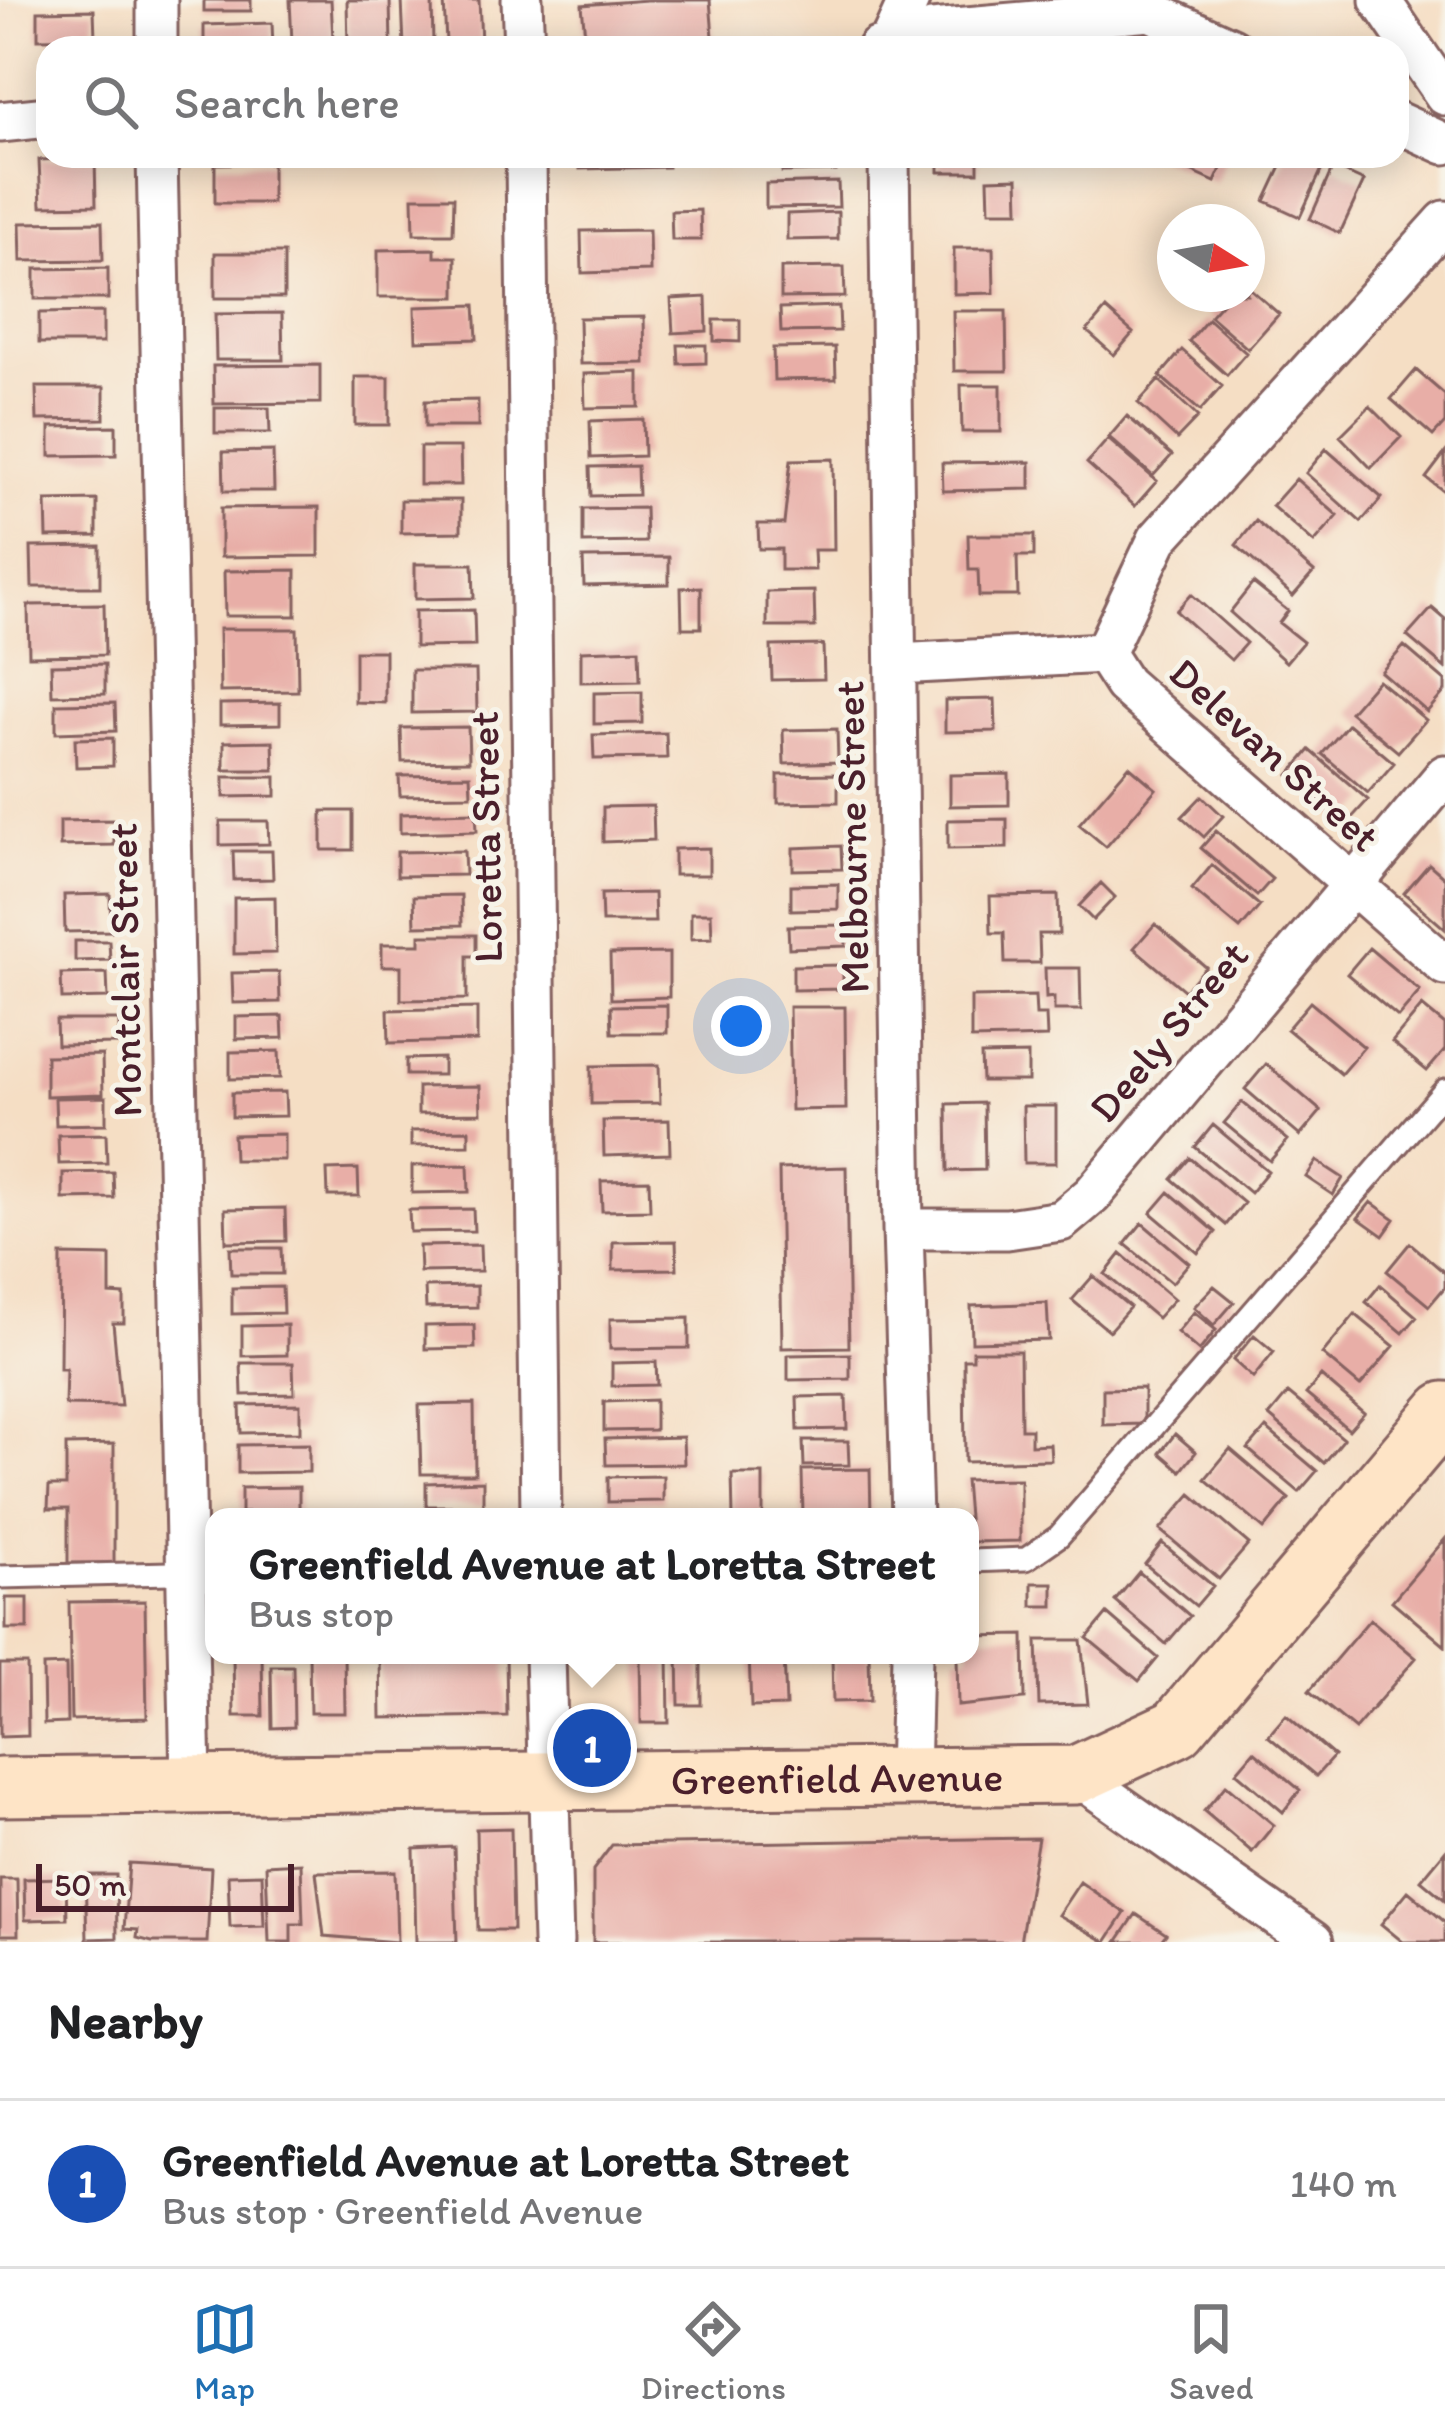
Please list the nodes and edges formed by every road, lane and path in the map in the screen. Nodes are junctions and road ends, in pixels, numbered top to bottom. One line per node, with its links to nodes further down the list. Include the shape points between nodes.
1 (158, 0): 5 (street)
2 (522, 0): 6 (street)
3 (909, 0): 7 (street)
4 (1380, 0): 10 (street)
5 (157, 36)
6 (524, 36)
7 (890, 36)
8 (915, 36): 9 (street, via 1150,11)
9 (1205, 36)
10 (1405, 36)
11 (1409, 42): 12 (street)
12 (1445, 95)
13 (36, 118): 14 (street)
14 (0, 122)
15 (1409, 128): 16 (street)
16 (1445, 144)
17 (157, 168): 32 (street, Montclair Street)
18 (526, 168): 29 (street, Loretta Street)
19 (889, 168): 22 (street, Melbourne Street)
20 (1445, 220): 21 (street, via 1158,539)
21 (1104, 653): 22 (street); 24 (street, Delevan Street, via 1124,684)
22 (897, 664): 27 (street, Melbourne Street)
23 (1445, 775): 24 (street, Deely Street)
24 (1351, 887): 25 (street, Delevan Street); 27 (street, Deely Street, via 1092,1196 1060,1221)
25 (1445, 965)
26 (1445, 1090): 31 (lane, via 1059,1536 1026,1558)
27 (903, 1228): 30 (street, Melbourne Street)
28 (1445, 1411): 36 (main road, Greenfield Avenue, via 1177,1728)
29 (541, 1508)
30 (912, 1508)
31 (979, 1561)
32 (199, 1574): 33 (lane); 38 (street, Montclair Street)
33 (0, 1577)
34 (545, 1664): 39 (street)
35 (911, 1664): 37 (street)
36 (1076, 1775): 37 (main road, Greenfield Avenue); 42 (street)
37 (909, 1777): 39 (main road, Greenfield Avenue)
38 (191, 1782): 39 (main road, Greenfield Avenue); 40 (main road, Greenfield Avenue)
39 (550, 1783): 41 (street)
40 (0, 1787)
41 (553, 1942)
42 (1313, 1942)

